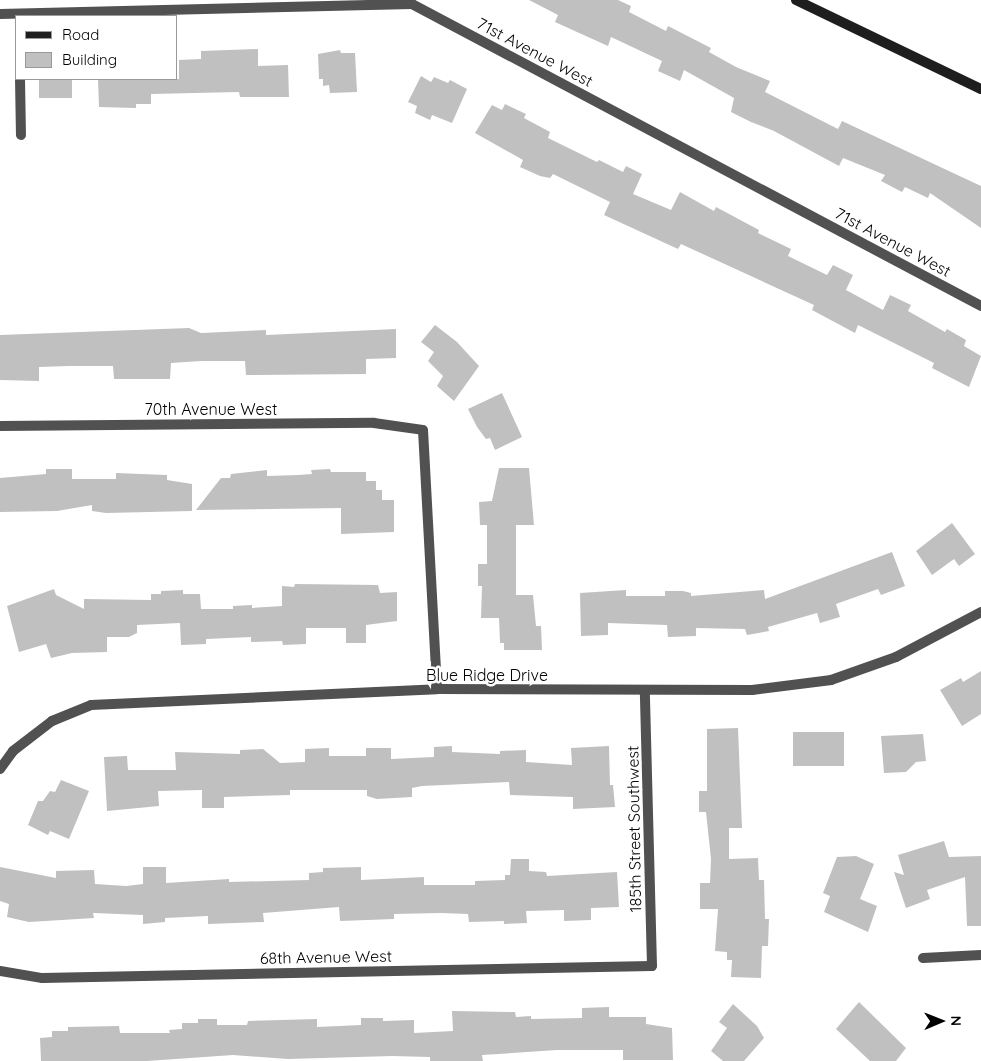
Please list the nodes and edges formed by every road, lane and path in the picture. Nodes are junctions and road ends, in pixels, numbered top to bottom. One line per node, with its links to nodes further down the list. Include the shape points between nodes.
1 (796, 0): 6 (main road)
2 (413, 2): 4 (street, 71st Avenue West); 8 (street, 71st Avenue West)
3 (0, 14): 4 (street, 71st Avenue West)
4 (18, 15)
5 (20, 80): 7 (street)
6 (981, 89)
7 (21, 135)
8 (981, 306)
9 (0, 426): 11 (street, 70th Avenue West, via 374,423 423,430)
10 (981, 612): 12 (street, Blue Ridge Drive, via 896,657 830,680 752,690)
11 (437, 689): 12 (street, Blue Ridge Drive); 13 (street, Blue Ridge Drive, via 91,705 52,721 12,751)
12 (645, 691): 16 (street, 185th Street Southwest)
13 (0, 770)
14 (981, 955): 15 (street)
15 (923, 958)
16 (652, 966): 17 (street, 68th Avenue West, via 42,978)
17 (0, 971)

